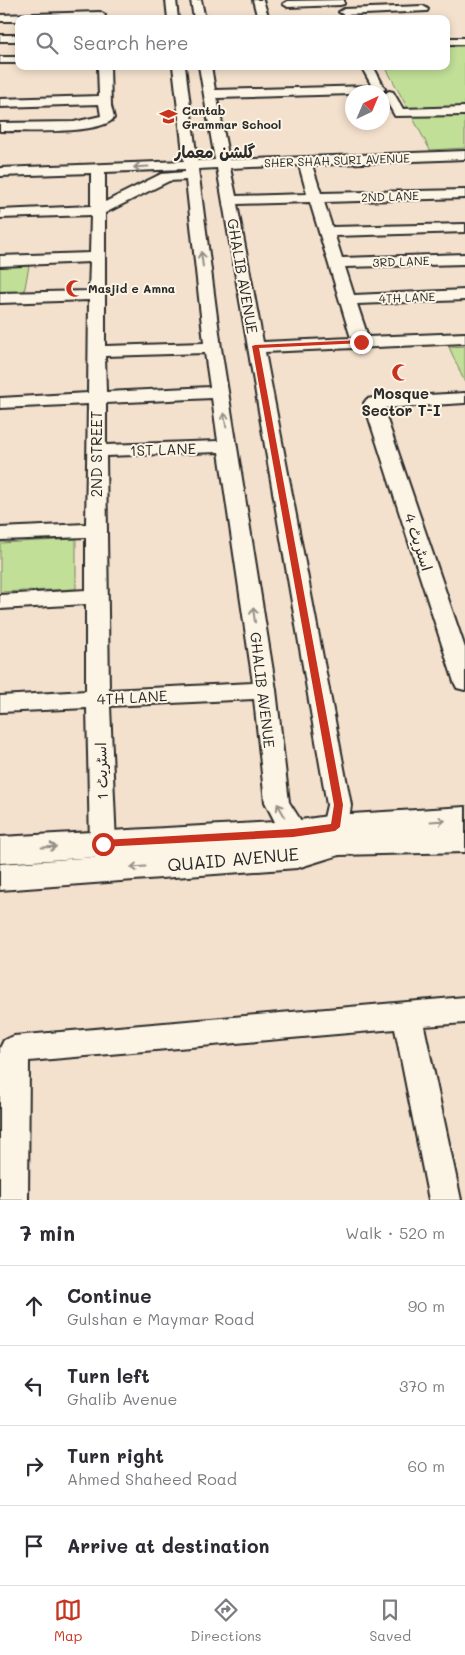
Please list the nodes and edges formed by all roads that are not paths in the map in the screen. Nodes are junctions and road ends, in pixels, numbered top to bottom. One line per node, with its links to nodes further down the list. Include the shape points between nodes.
1 (170, 0): 10 (street)
2 (196, 0): 11 (street)
3 (258, 0): 12 (street)
4 (98, 2): 9 (street)
5 (287, 2): 6 (street); 13 (street)
6 (342, 8): 7 (street)
7 (423, 9)
8 (82, 15): 14 (street, via 20,13)
9 (100, 15)
10 (173, 15)
11 (199, 15)
12 (263, 15)
13 (291, 15)
14 (0, 18)
15 (0, 38): 16 (street)
16 (15, 38)
17 (465, 41): 18 (street)
18 (450, 42)
19 (0, 60): 20 (street)
20 (15, 60)
21 (103, 70): 31 (street, via 100,86)
22 (179, 70): 43 (street, GHALIB AVENUE)
23 (206, 70): 30 (street, GHALIB AVENUE)
24 (369, 70): 26 (street)
25 (378, 70): 27 (street)
26 (378, 85)
27 (381, 85)
28 (345, 93): 30 (street)
29 (345, 94): 30 (street)
30 (211, 97): 40 (street, GHALIB AVENUE)
31 (105, 100): 33 (street); 37 (street, via 108,118 100,123)
32 (390, 101): 35 (street)
33 (0, 103)
34 (465, 105): 35 (street)
35 (398, 110): 36 (street)
36 (465, 111)
37 (0, 127)
38 (465, 143): 40 (street, SHER SHAH SURI AVENUE)
39 (465, 155): 42 (street, SHER SHAH SURI AVENUE)
40 (222, 157): 42 (street, SHER SHAH SURI AVENUE); 43 (street, SHER SHAH SURI AVENUE); 49 (street, GHALIB AVENUE)
41 (0, 159): 43 (street, SHER SHAH SURI AVENUE)
42 (304, 161): 48 (street)
43 (191, 164): 46 (street); 65 (street, GHALIB AVENUE, one-way to 43)
44 (98, 169): 45 (street); 46 (street, one-way to 44); 50 (street)
45 (0, 172)
46 (165, 172): 50 (street)
47 (465, 194): 48 (street, 2ND LANE)
48 (316, 198): 49 (street); 53 (street)
49 (230, 200): 64 (street, GHALIB AVENUE)
50 (99, 210): 51 (street); 54 (street, 2ND STREET)
51 (0, 214)
52 (465, 228): 53 (street)
53 (328, 232): 57 (street)
54 (98, 258): 56 (street); 58 (street, 2ND STREET)
55 (465, 259): 57 (street, 3RD LANE)
56 (0, 262)
57 (338, 263): 61 (street)
58 (98, 295): 60 (street); 66 (street, 2ND STREET)
59 (465, 295): 61 (street, 4TH LANE)
60 (0, 300)
61 (348, 300): 63 (street)
62 (465, 338): 63 (street)
63 (361, 342): 64 (street)
64 (255, 346): 82 (street, GHALIB AVENUE, via 338,805)
65 (213, 348): 66 (street); 67 (street, GHALIB AVENUE)
66 (98, 351): 69 (street, 2ND STREET)
67 (220, 392): 69 (street); 71 (street, GHALIB AVENUE, one-way to 67)
68 (465, 398): 77 (street, اسٹریٹ 4, via 373,403)
69 (96, 399): 70 (street); 72 (street, 2ND STREET)
70 (0, 403)
71 (229, 446): 72 (street, 1ST LANE); 78 (street, GHALIB AVENUE, one-way to 71)
72 (97, 451): 73 (street, 2ND STREET)
73 (96, 530): 74 (street); 75 (street, 2ND STREET)
74 (0, 534)
75 (97, 596): 76 (street); 79 (street, 2ND STREET)
76 (0, 602)
77 (465, 682)
78 (265, 690): 79 (street, 4TH LANE); 85 (street, GHALIB AVENUE, one-way to 78, via 288,821 277,802)
79 (98, 698): 80 (street, 4TH LANE); 84 (street, اسٹریٹ 1)
80 (0, 704)
81 (465, 819): 82 (main road, one-way to 81)
82 (337, 835): 83 (main road, QUAID AVENUE); 85 (main road, QUAID AVENUE)
83 (465, 840)
84 (103, 844): 85 (main road); 86 (main road, one-way to 84)
85 (295, 844): 87 (main road, QUAID AVENUE, one-way to 87)
86 (0, 850)
87 (0, 876)
88 (465, 1010): 89 (street)
89 (407, 1015): 90 (street, via 14,1049); 91 (street)
90 (12, 1200)
91 (446, 1200)

